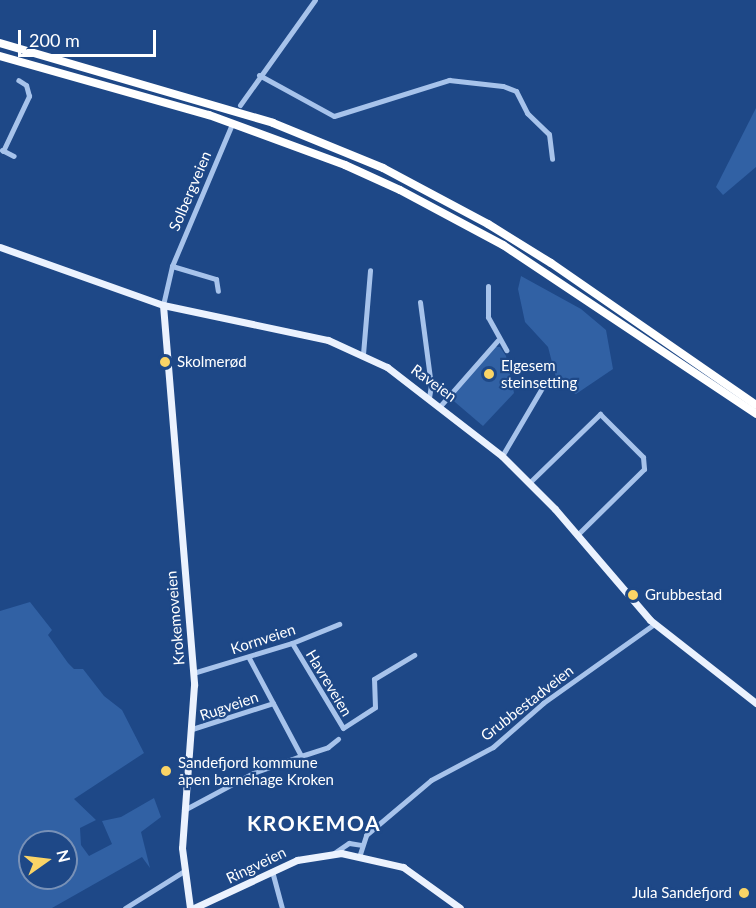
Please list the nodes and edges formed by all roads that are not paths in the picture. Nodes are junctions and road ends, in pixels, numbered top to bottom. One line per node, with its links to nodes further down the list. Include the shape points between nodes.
1 (315, 0): 4 (street)
2 (0, 43): 6 (highway)
3 (0, 56): 25 (highway, via 209,115 345,165 503,245)
4 (259, 75): 6 (street); 10 (street, via 334,116 449,80 502,86 516,91 527,113 549,134)
5 (18, 80): 8 (street, via 26,85 29,96)
6 (237, 107): 24 (highway, via 383,168 488,224 606,300)
7 (231, 126): 12 (street, Solbergveien)
8 (2, 150): 9 (street)
9 (14, 156)
10 (552, 159)
11 (0, 248): 17 (main road, Raveien)
12 (172, 266): 15 (street, via 216,279); 17 (street, Solbergveien)
13 (370, 270): 20 (street)
14 (488, 285): 18 (street, via 488,317)
15 (218, 291)
16 (420, 302): 22 (street, via 431,385)
17 (163, 304): 20 (main road, Raveien, via 316,337); 34 (main road, Krokemoveien)
18 (498, 340): 19 (street); 23 (street)
19 (506, 350)
20 (363, 354): 22 (main road, Raveien)
21 (546, 381): 26 (street)
22 (429, 397): 23 (main road, Raveien)
23 (441, 405): 26 (main road, Raveien)
24 (756, 405)
25 (756, 414)
26 (502, 456): 27 (main road, Raveien)
27 (530, 482): 28 (main road, Raveien); 28 (street, via 600,414 643,458 644,469)
28 (577, 535): 30 (main road, Raveien)
29 (339, 624): 31 (street, Kornveien)
30 (654, 624): 35 (main road, Raveien); 41 (street, Grubbestadveien, via 543,704 494,747 431,780 366,835)
31 (292, 644): 32 (street, Havreveien, via 343,728 375,706 374,679); 33 (street, Kornveien)
32 (414, 655)
33 (249, 658): 34 (street, Kornveien); 36 (street)
34 (193, 673): 37 (main road, Krokemoveien)
35 (756, 703)
36 (273, 704): 37 (street, Rugveien); 39 (street)
37 (192, 729): 40 (main road, Krokemoveien)
38 (338, 739): 39 (street, via 328,747)
39 (301, 756): 40 (street, via 253,773)
40 (184, 810): 44 (main road, Krokemoveien)
41 (361, 845): 42 (street, via 348,843); 43 (street)
42 (334, 853): 43 (main road, Ringveien); 45 (main road, Ringveien, via 297,860)
43 (360, 854): 49 (main road, Ringveien, via 409,870)
44 (184, 871): 46 (street); 47 (main road, Krokemoveien)
45 (272, 871): 47 (main road, Ringveien); 48 (street)
46 (129, 907)
47 (192, 908)
48 (282, 908)
49 (459, 908)

